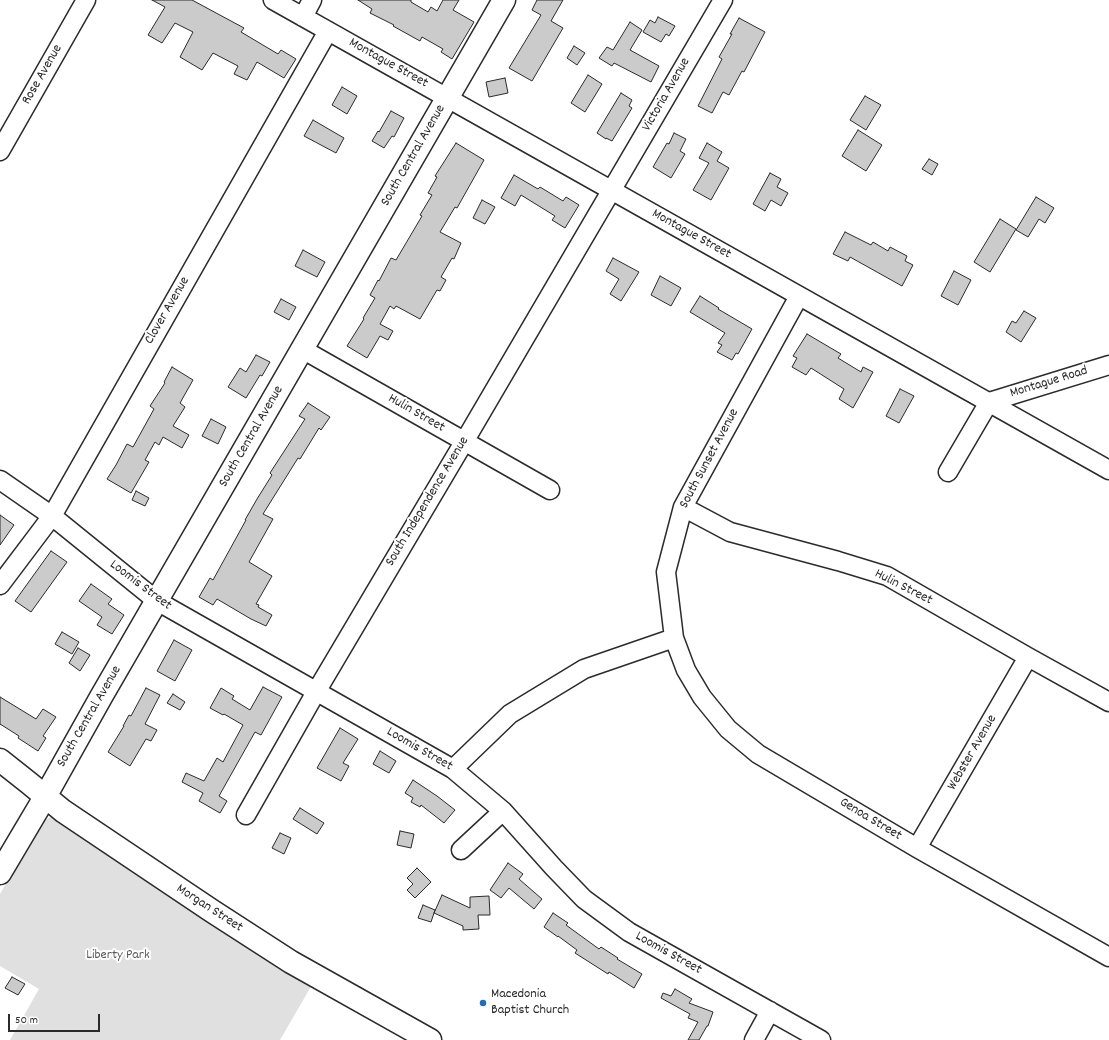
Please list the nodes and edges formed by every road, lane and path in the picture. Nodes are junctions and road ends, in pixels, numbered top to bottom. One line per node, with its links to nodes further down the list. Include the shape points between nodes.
1 (86, 0): 9 (street, Rose Avenue)
2 (274, 0): 6 (street, Montague Street)
3 (312, 0): 6 (street)
4 (504, 0): 8 (main road, South Central Avenue)
5 (723, 0): 10 (street, Victoria Avenue)
6 (303, 16): 7 (street, Montague Street)
7 (328, 31): 8 (street, Montague Street); 21 (street, Clover Avenue)
8 (447, 98): 10 (street, Montague Street); 12 (main road, South Central Avenue)
9 (0, 151)
10 (611, 190): 11 (street, Montague Street); 15 (street, South Independence Avenue)
11 (799, 296): 14 (street, Montague Street); 20 (street, South Sunset Avenue)
12 (302, 349): 15 (street, Hulin Street); 23 (main road, South Central Avenue)
13 (1109, 365): 14 (street, Montague Road)
14 (989, 402): 16 (street, Montague Street); 17 (street)
15 (464, 442): 19 (street, Hulin Street); 26 (street, South Independence Avenue)
16 (1109, 470)
17 (948, 472)
18 (0, 480): 21 (street, Loomis Street)
19 (550, 490)
20 (683, 507): 24 (street, South Sunset Avenue, via 666,572); 25 (street, Hulin Street, via 730,532 887,576)
21 (52, 516): 22 (street, Clover Avenue); 23 (street, Loomis Street)
22 (0, 585)
23 (157, 601): 26 (street, Loomis Street); 30 (main road, South Central Avenue)
24 (674, 638): 29 (street, via 584,669 510,714); 33 (street, Genoa Street, via 686,670 702,697 728,729 758,754)
25 (1028, 657): 27 (street, Hulin Street); 33 (street, Webster Avenue)
26 (316, 692): 29 (street, Loomis Street); 32 (street, South Independence Avenue)
27 (1109, 702)
28 (0, 760): 30 (main road, Morgan Street)
29 (453, 769): 31 (street, Loomis Street)
30 (45, 796): 35 (main road, South Central Avenue); 38 (main road, Morgan Street, via 63,811 218,916 291,962)
31 (503, 812): 34 (street); 37 (street, Loomis Street, via 584,899 629,932)
32 (246, 815)
33 (917, 848): 36 (street, Genoa Street)
34 (461, 850)
35 (0, 873)
36 (1109, 958)
37 (770, 1011): 39 (street); 40 (street, Loomis Street)
38 (430, 1040)
39 (754, 1040)
40 (821, 1040)

